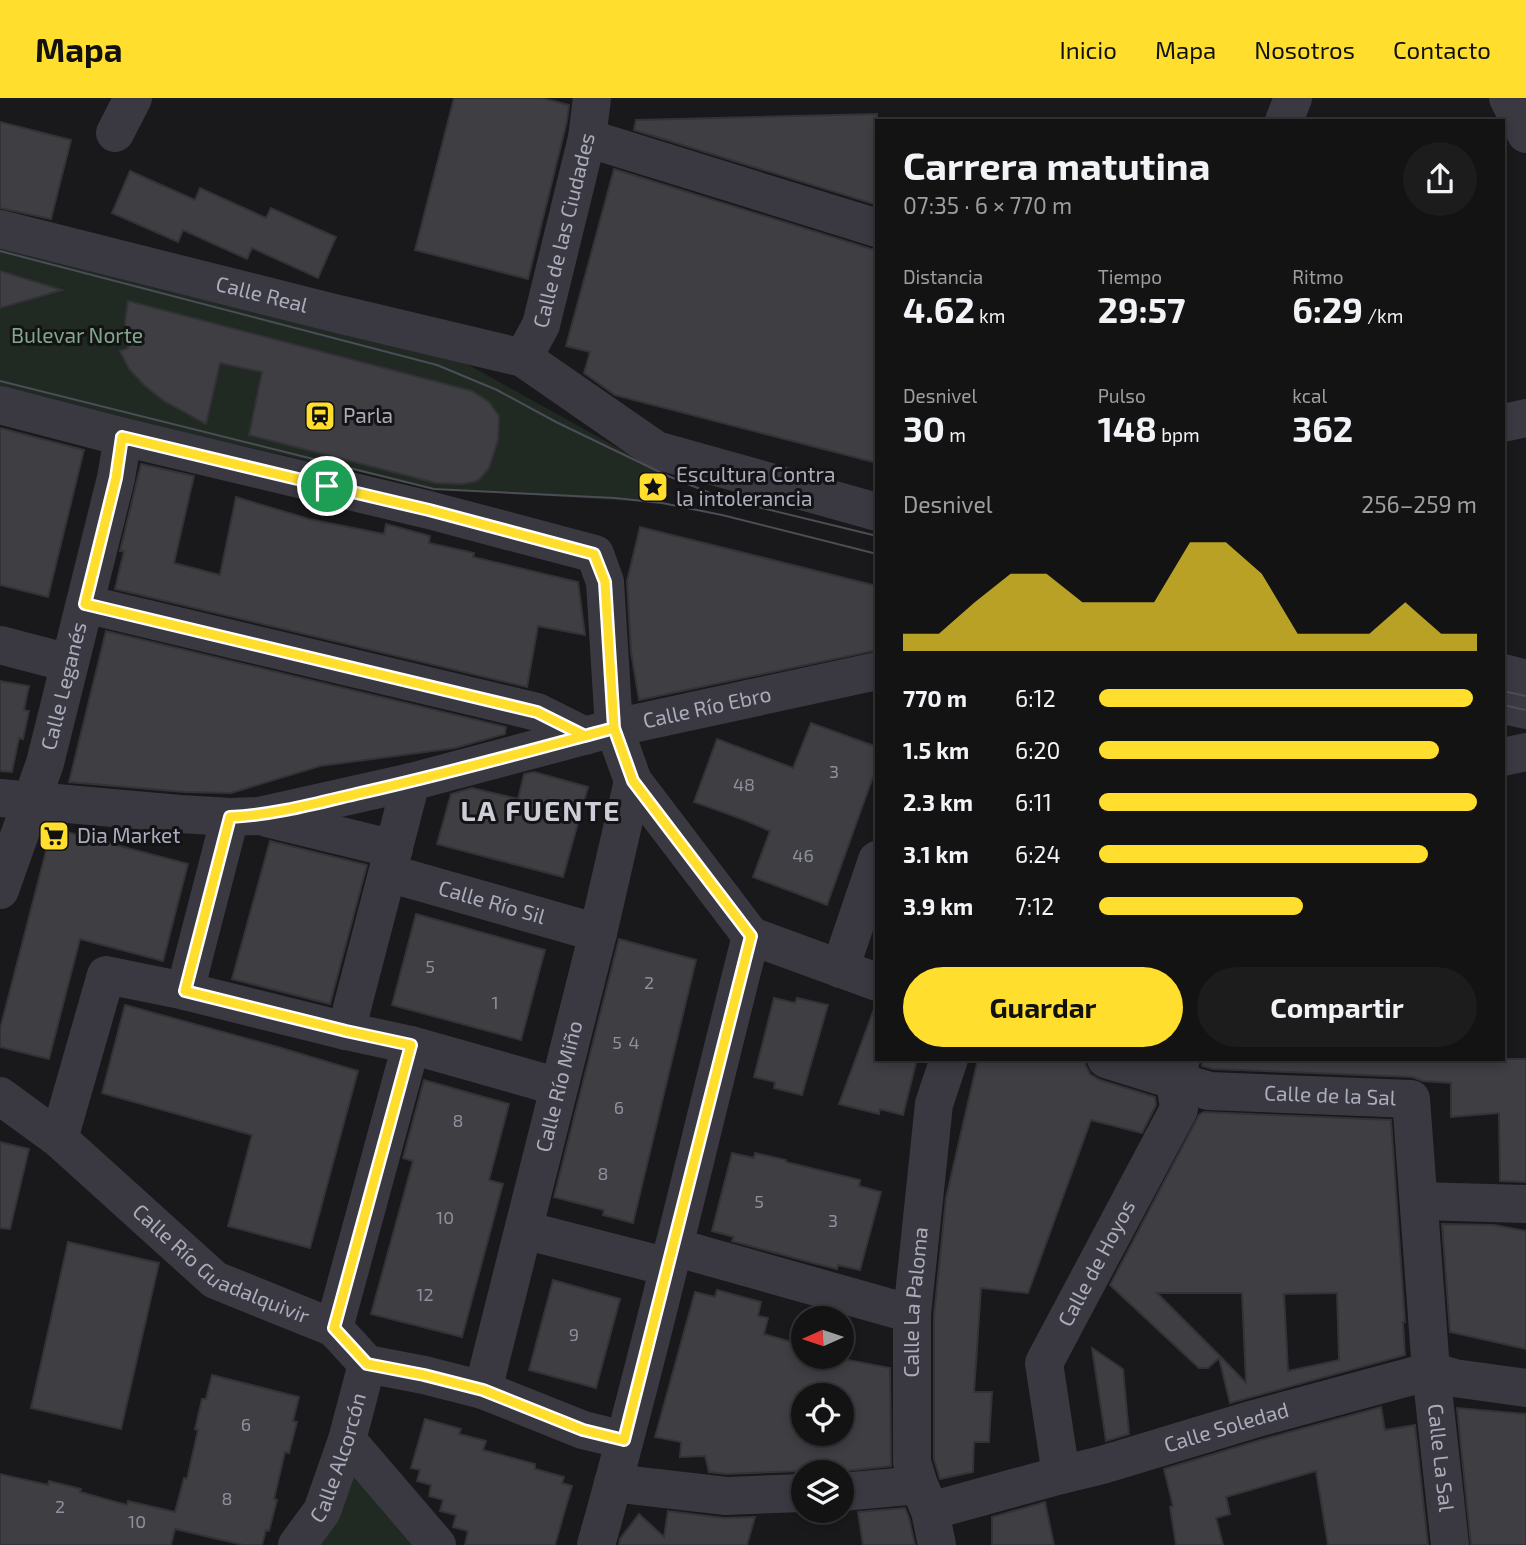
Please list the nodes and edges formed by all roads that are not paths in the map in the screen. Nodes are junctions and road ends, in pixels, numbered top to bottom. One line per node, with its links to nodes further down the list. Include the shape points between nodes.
1 (133, 98): 6 (street)
2 (592, 98): 8 (street, Calle de las Ciudades)
3 (1293, 98): 5 (street)
4 (1508, 98): 7 (street)
5 (1285, 119)
6 (115, 133)
7 (1526, 134)
8 (587, 138): 9 (street); 11 (street, Calle de las Ciudades, via 541,325)
9 (875, 227)
10 (0, 229): 11 (street, Calle Real)
11 (523, 358): 16 (street, via 656,450)
12 (0, 405): 15 (street)
13 (1526, 418): 14 (street)
14 (1505, 423)
15 (122, 437): 17 (street, Calle Leganés); 25 (street, via 594,554 605,582)
16 (875, 511)
17 (85, 604): 19 (street, Calle Leganés); 25 (street, via 537,712)
18 (0, 645): 19 (street)
19 (69, 663): 30 (street, Calle Leganés, via 45,763)
20 (875, 671): 25 (street, Calle Río Ebro)
21 (1505, 673): 22 (street)
22 (1526, 678)
23 (1505, 705): 24 (street)
24 (1526, 710)
25 (600, 732): 28 (street); 29 (street, Calle Río Ebro)
26 (1526, 752): 27 (street)
27 (1505, 757)
28 (633, 781): 35 (street, Calle Río Miño); 36 (street)
29 (411, 782): 31 (street, Calle Río Ebro); 32 (street)
30 (17, 799): 31 (street, Calle Río Ebro); 34 (street, Calle Leganés)
31 (244, 817): 32 (street, Calle Río Sil); 39 (street)
32 (391, 861): 35 (street, Calle Río Sil); 40 (street)
33 (875, 866): 37 (street)
34 (0, 890)
35 (598, 933): 45 (street, Calle Río Miño)
36 (751, 936): 37 (street); 51 (street)
37 (841, 969): 38 (street)
38 (875, 981)
39 (185, 991): 40 (street); 47 (street, via 106,975)
40 (346, 1031): 41 (street)
41 (411, 1045): 45 (street); 53 (street)
42 (948, 1061): 52 (street, Calle La Paloma, via 934,1104)
43 (1119, 1061): 44 (street, Calle de la Sal)
44 (1178, 1070): 48 (street, Calle de la Sal, via 1209,1091 1411,1099); 60 (street, Calle de Hoyos, via 1179,1109 1044,1363)
45 (559, 1087): 50 (street, Calle Río Miño)
46 (0, 1096): 47 (street, Calle Río Guadalquivir)
47 (59, 1139): 53 (street, Calle Río Guadalquivir, via 215,1280)
48 (1419, 1201): 49 (street); 55 (street, Calle de la Sal)
49 (1526, 1204)
50 (524, 1230): 51 (street); 57 (street, Calle Río Miño)
51 (671, 1257): 52 (street); 59 (street)
52 (912, 1314): 64 (street, Calle La Paloma, via 912,1462)
53 (334, 1328): 54 (street, Calle Río Guadalquivir)
54 (367, 1364): 57 (street); 58 (street, Calle Alcorcón)
55 (1431, 1371): 56 (street, Calle Soledad); 60 (street, Calle Soledad); 68 (street, Calle La Sal)
56 (1526, 1388)
57 (483, 1390): 59 (street, via 583,1430)
58 (346, 1440): 65 (street, Calle Alcorcón, via 322,1511); 66 (street)
59 (624, 1440): 61 (street)
60 (1061, 1475): 64 (street, Calle Soledad)
61 (613, 1483): 62 (street, via 726,1496); 67 (street)
62 (791, 1493)
63 (854, 1495): 64 (street, Calle Soledad)
64 (929, 1514)
65 (297, 1545)
66 (437, 1545)
67 (596, 1545)
68 (1450, 1545)

